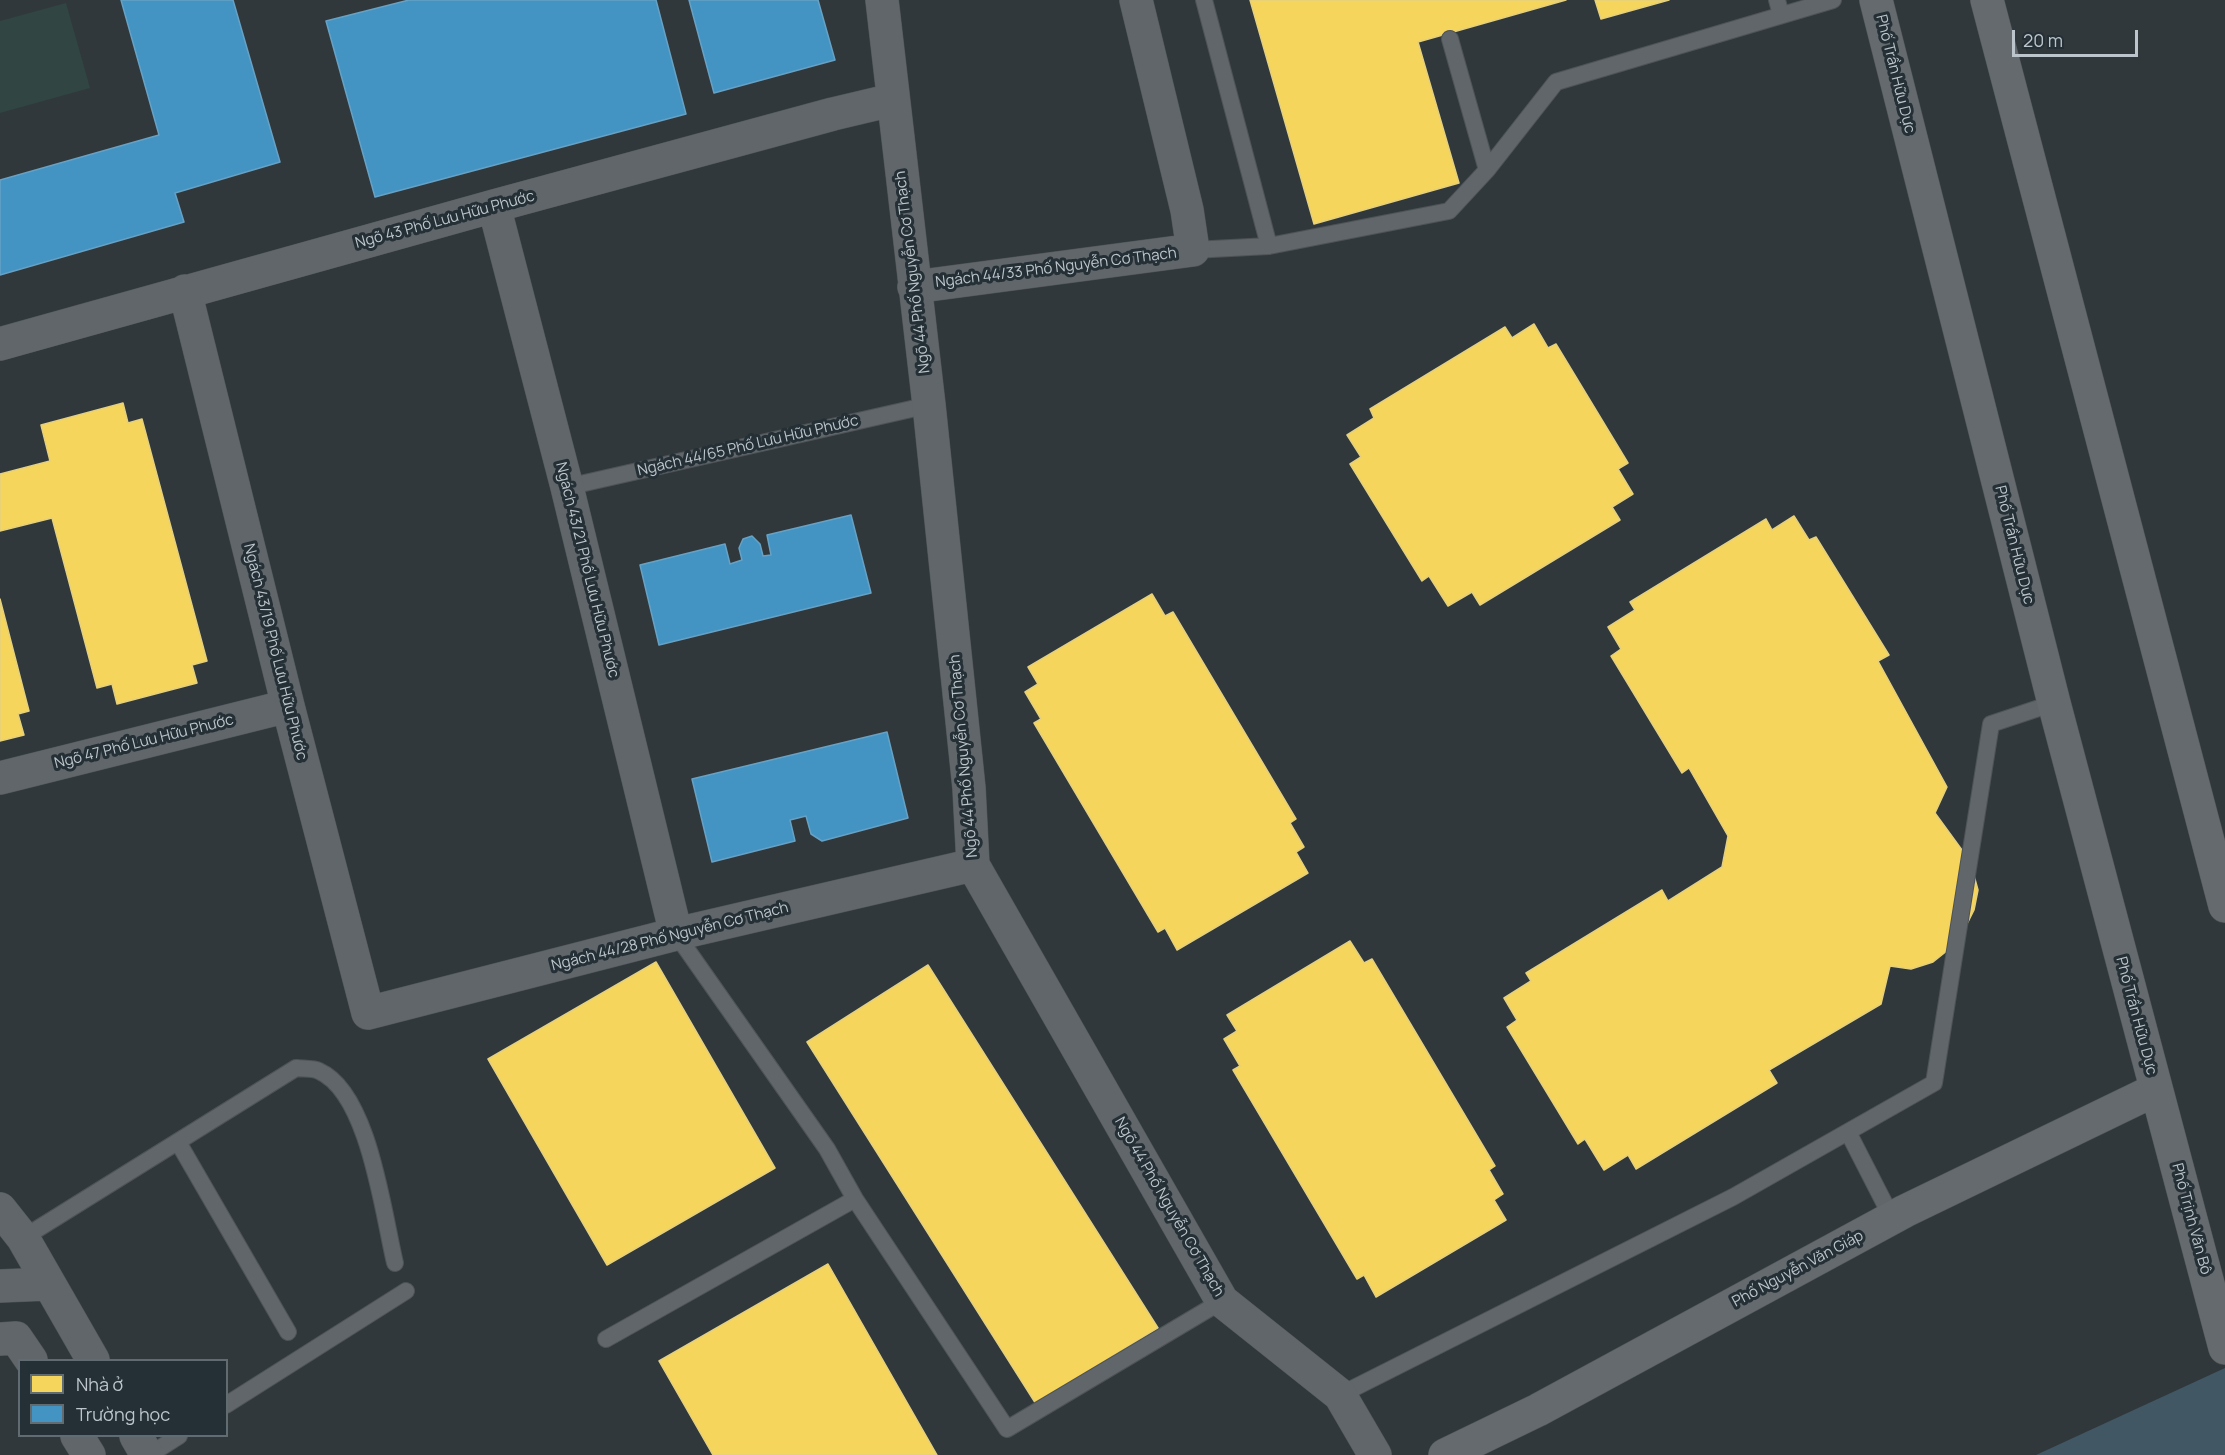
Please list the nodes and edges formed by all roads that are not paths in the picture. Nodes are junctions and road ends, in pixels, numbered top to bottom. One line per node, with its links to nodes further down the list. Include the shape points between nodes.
1 (882, 0): 9 (street, Ngõ 44 Phố Nguyễn Cơ Thạch)
2 (1136, 0): 13 (street, Ngách 44/33 Phố Nguyễn Cơ Thạch, via 1187,210)
3 (1204, 0): 12 (lane)
4 (1833, 0): 7 (lane)
5 (1876, 0): 19 (main road, Phố Trần Hữu Dực)
6 (1988, 0): 23 (main road)
7 (1779, 8): 10 (lane, via 1556,82)
8 (1450, 39): 10 (lane)
9 (892, 100): 11 (street, Ngõ 43 Phố Lưu Hữu Phước); 14 (street, Ngõ 44 Phố Nguyễn Cơ Thạch)
10 (1487, 170): 12 (lane, via 1449,211)
11 (494, 206): 15 (street, Ngõ 43 Phố Lưu Hữu Phước); 18 (street, Ngách 43/21 Phố Lưu Hữu Phước)
12 (1269, 246): 13 (lane)
13 (1193, 250): 14 (street, Ngách 44/33 Phố Nguyễn Cơ Thạch)
14 (914, 287): 17 (street, Ngõ 44 Phố Nguyễn Cơ Thạch)
15 (186, 291): 16 (street, Ngõ 43 Phố Lưu Hữu Phước); 20 (street, Ngách 43/19 Phố Lưu Hữu Phước)
16 (0, 344)
17 (929, 405): 18 (lane, Ngách 44/65 Phố Lưu Hữu Phước); 22 (street, Ngõ 44 Phố Nguyễn Cơ Thạch, via 969,788)
18 (567, 487): 24 (street, Ngách 43/21 Phố Lưu Hữu Phước)
19 (2054, 703): 26 (main road, Phố Trần Hữu Dực); 27 (lane, via 1991,724 1934,1083)
20 (288, 706): 21 (street, Ngõ 47 Phố Lưu Hữu Phước); 25 (street, Ngách 43/19 Phố Lưu Hữu Phước)
21 (0, 778)
22 (973, 865): 24 (street, Ngách 44/28 Phố Nguyễn Cơ Thạch); 37 (street, Ngõ 44 Phố Nguyễn Cơ Thạch)
23 (2225, 906)
24 (676, 934): 25 (street, Ngách 44/28 Phố Nguyễn Cơ Thạch); 29 (lane, via 827,1149)
25 (368, 1013)
26 (2155, 1090): 31 (main road, Phố Nguyễn Văn Giáp); 41 (main road, Phố Trịnh Văn Bô)
27 (1848, 1132): 31 (lane); 44 (lane, via 1627,1252)
28 (178, 1142): 32 (lane); 33 (lane, via 296,1068 318,1070 346,1095 362,1122); 38 (lane)
29 (855, 1199): 37 (lane, via 1007,1429); 40 (lane)
30 (0, 1209): 32 (street)
31 (1892, 1218): 52 (main road, Phố Nguyễn Văn Giáp, via 1538,1410)
32 (23, 1238): 34 (street)
33 (395, 1263)
34 (48, 1284): 35 (street); 43 (street)
35 (0, 1286)
36 (406, 1291): 45 (lane)
37 (1222, 1301): 44 (street, Ngõ 44 Phố Nguyễn Cơ Thạch)
38 (288, 1332)
39 (0, 1339): 42 (street, via 16,1338)
40 (606, 1339)
41 (2223, 1339)
42 (30, 1359)
43 (92, 1359)
44 (1340, 1395): 51 (street, Ngõ 44 Phố Nguyễn Cơ Thạch)
45 (228, 1404)
46 (78, 1437): 49 (street)
47 (137, 1437): 50 (street)
48 (177, 1437): 50 (lane)
49 (89, 1455)
50 (148, 1455)
51 (1376, 1455)
52 (1445, 1455)

